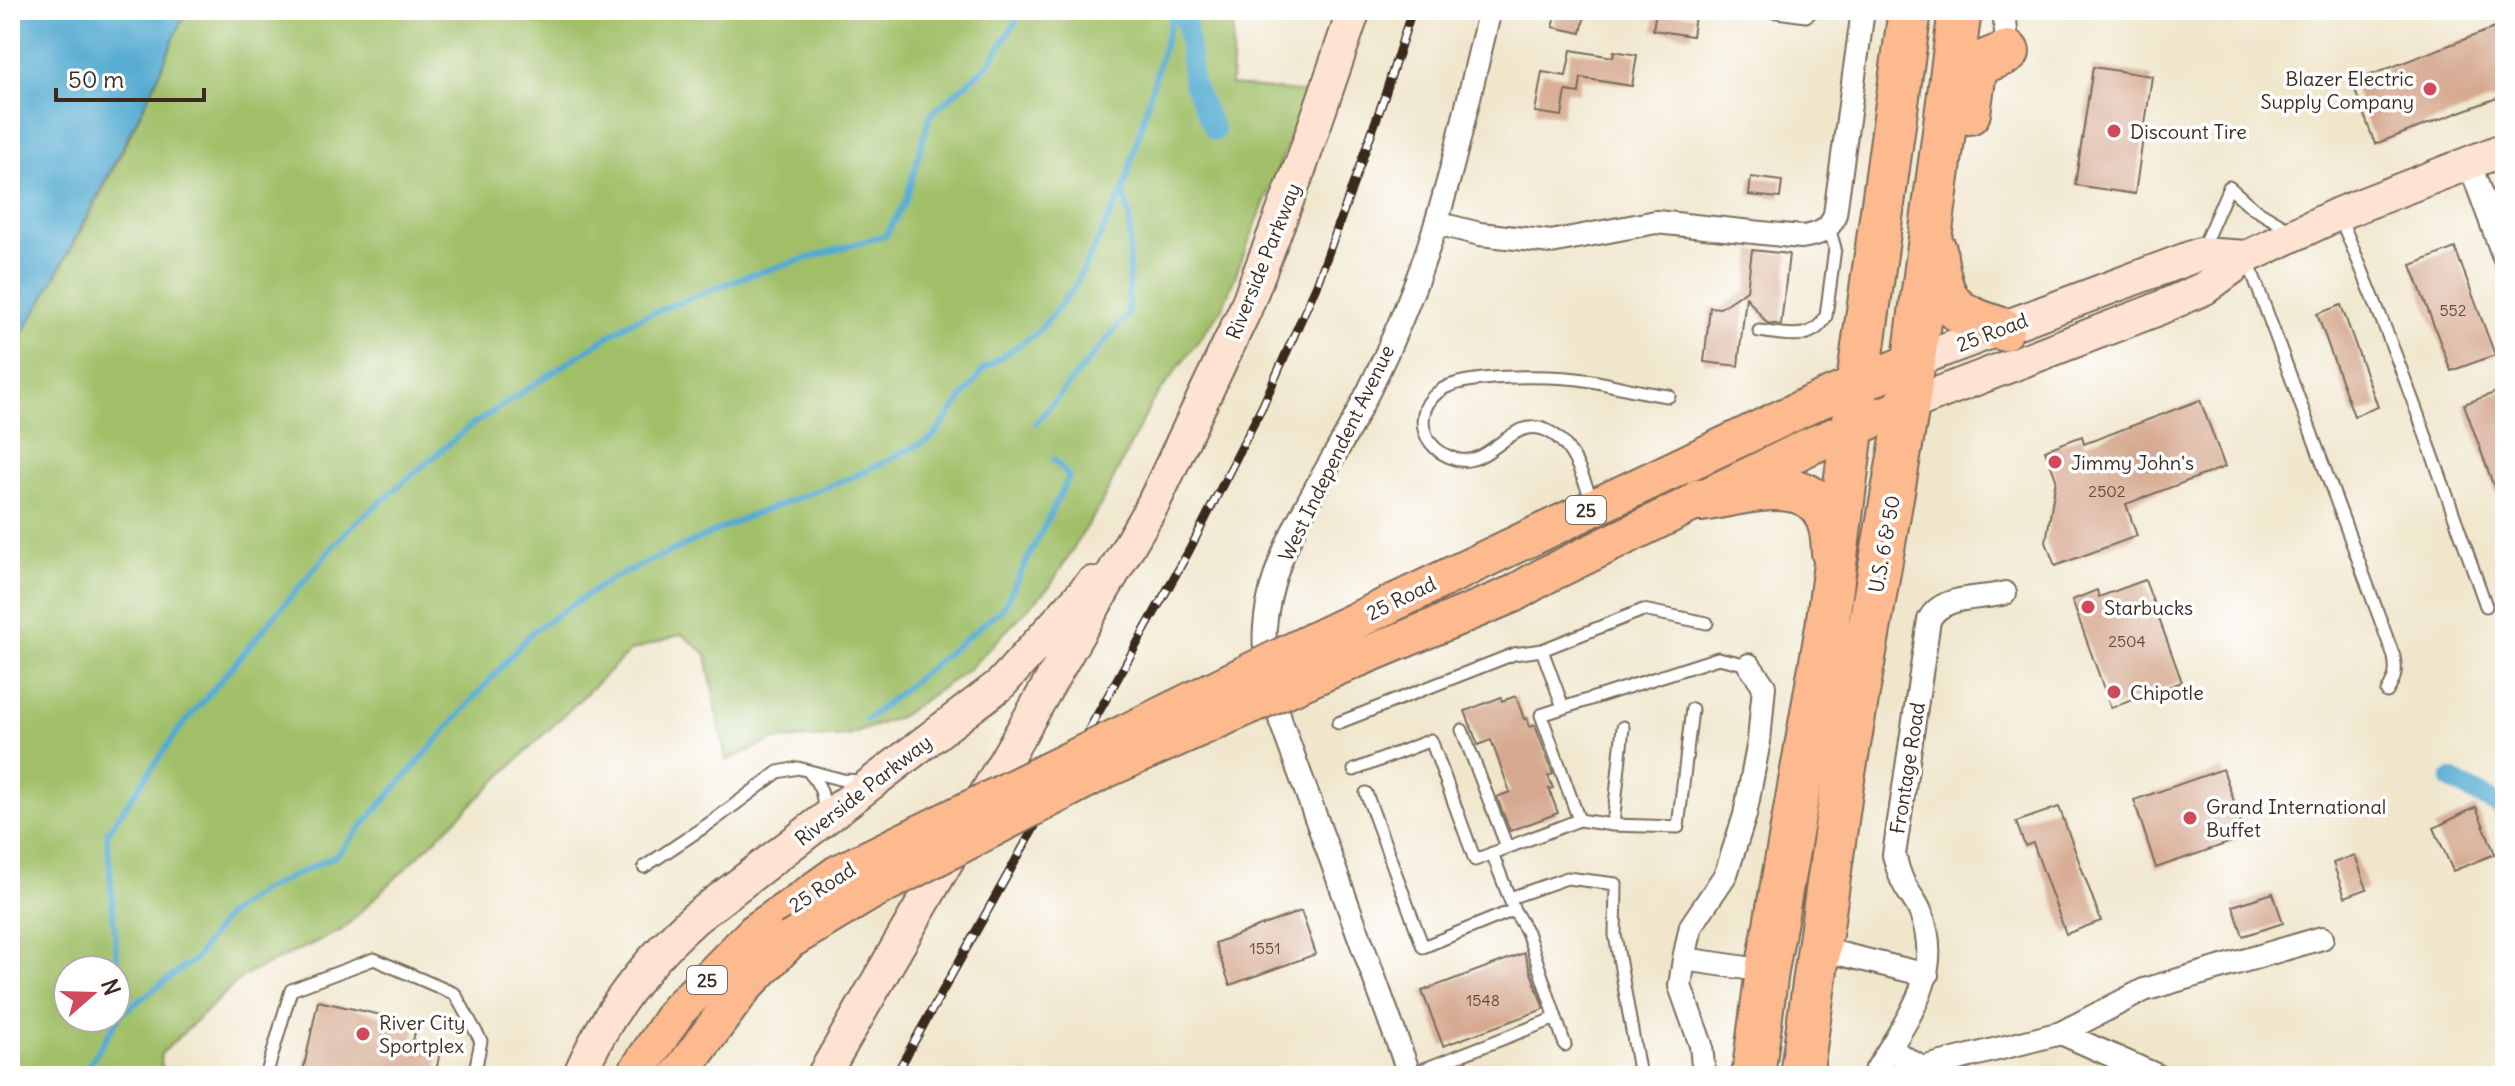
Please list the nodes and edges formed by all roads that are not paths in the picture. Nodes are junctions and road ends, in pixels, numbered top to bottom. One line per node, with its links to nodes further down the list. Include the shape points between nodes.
1 (1354, 10): 30 (main road, Riverside Parkway, via 1245,310)
2 (1490, 10): 16 (street, West Independent Avenue)
3 (1763, 10): 4 (lane, via 1806,16)
4 (1814, 10)
5 (1863, 10): 17 (street)
6 (1910, 10): 25 (highway)
7 (1948, 10): 11 (highway)
8 (1960, 10): 11 (highway, U.S. 6 & 50)
9 (2004, 10): 10 (street)
10 (2008, 52): 14 (highway, via 1976,65 1962,158)
11 (1954, 56): 14 (highway, U.S. 6 & 50)
12 (2505, 149): 13 (main road, 25 Road / 25)
13 (2469, 162): 15 (main road, 25 Road / 25); 21 (street)
14 (1934, 207): 22 (highway, via 1938,276 1948,300 1968,318); 24 (highway, U.S. 6 & 50)
15 (2338, 214): 18 (main road, 25 Road / 25); 33 (lane, via 2416,406)
16 (1436, 223): 17 (street, via 1551,242 1656,222 1801,237); 72 (street, West Independent Avenue, via 1394,336 1285,550 1265,628 1269,679 1281,722)
17 (1829, 228): 23 (lane, via 1835,248 1822,324 1797,336)
18 (2296, 234): 19 (lane, via 2229,187); 20 (main road, 25 Road / 25)
19 (2200, 254): 20 (main road, 25 Road / 25); 22 (main road, 25 Road / 25)
20 (2247, 257): 27 (main road, 25 Road / 25, via 2205,288); 39 (lane, via 2394,657 2395,680)
21 (2505, 260)
22 (2002, 329): 24 (main road, 25 Road / 25)
23 (1759, 331)
24 (1914, 361): 25 (main road, 25 Road / 25); 27 (highway, U.S. 6 & 50)
25 (1858, 383): 28 (highway); 31 (main road, 25 Road / 25)
26 (1669, 396): 31 (lane, via 1582,380 1492,379 1455,384 1426,402 1427,436 1454,459 1478,456 1527,428 1557,436 1573,457)
27 (1908, 405): 28 (main road, 25 Road / 25); 58 (highway, U.S. 6 & 50, via 1842,785)
28 (1853, 428): 29 (main road, 25 Road / 25); 35 (highway)
29 (1701, 500): 35 (highway, via 1778,487 1815,502 1824,513 1832,546); 37 (main road, 25 Road / 25, via 1513,594)
30 (1153, 504): 48 (main road, Riverside Parkway, via 1087,590 1001,684); 71 (main road, Riverside Parkway)
31 (1595, 506): 37 (main road, 25 Road / 25)
32 (2005, 593): 61 (street, Frontage Road, via 1941,605 1929,620 1894,855 1926,931)
33 (2486, 606)
34 (1707, 623): 36 (lane, via 1643,610)
35 (1827, 627): 44 (highway)
36 (1542, 650): 40 (lane); 42 (lane, via 1514,654)
37 (1318, 657): 66 (main road, 25 Road / 25, bridge, via 870,892 790,940 743,988); 70 (main road, 25 Road / 25, bridge, via 837,874 755,932 678,1010)
38 (1749, 665): 40 (lane, via 1718,658); 59 (street, via 1764,686 1745,815 1726,874 1691,926)
39 (2387, 692)
40 (1563, 707): 50 (lane, via 1541,715)
41 (1692, 709): 51 (lane, via 1678,827)
42 (1338, 723)
43 (1623, 727): 51 (lane)
44 (1807, 727): 58 (highway, via 1815,781 1801,921 1806,940); 60 (highway)
45 (1462, 730): 53 (lane)
46 (1354, 770): 54 (lane, via 1431,740 1475,860)
47 (809, 771): 48 (lane, via 843,780); 52 (lane, via 824,799); 55 (lane, via 788,769 767,778)
48 (881, 777): 52 (main road, Riverside Parkway)
49 (1366, 793): 56 (lane, via 1423,947)
50 (1579, 820): 51 (lane); 53 (lane)
51 (1613, 825)
52 (818, 826): 69 (main road, Riverside Parkway, via 694,919 659,952 612,1013)
53 (1507, 847): 54 (lane)
54 (1492, 853): 56 (lane)
55 (644, 867)
56 (1512, 904): 62 (lane); 73 (lane, via 1567,878 1616,884 1615,935)
57 (2322, 938): 63 (street, via 2144,990)
58 (1820, 949): 61 (street); 77 (highway, U.S. 6 & 50)
59 (1684, 959): 60 (street); 74 (street, via 1680,986 1701,1045)
60 (1767, 971): 75 (highway); 76 (highway, via 1781,993 1786,1034)
61 (1927, 975): 65 (street, Frontage Road, via 1911,1017)
62 (1556, 1018): 64 (lane); 72 (lane)
63 (2061, 1033): 65 (street, via 1922,1068); 79 (street)
64 (1565, 1045)
65 (1890, 1049): 78 (street, Frontage Road)
66 (679, 1074)
67 (266, 1076): 68 (lane, via 291,990 374,959 455,994 481,1041)
68 (474, 1076)
69 (579, 1076)
70 (634, 1076)
71 (823, 1076)
72 (1410, 1076)
73 (1640, 1076)
74 (1704, 1076)
75 (1753, 1076)
76 (1779, 1076)
77 (1801, 1076)
78 (1873, 1076)
79 (2158, 1076)

